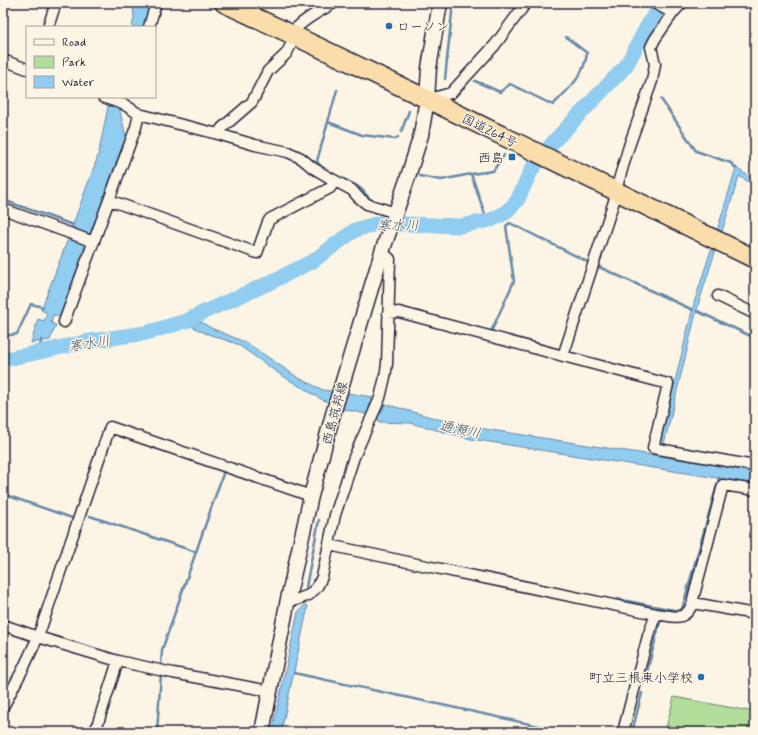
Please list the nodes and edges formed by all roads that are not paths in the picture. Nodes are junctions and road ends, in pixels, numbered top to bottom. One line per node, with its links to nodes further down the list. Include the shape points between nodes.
1 (56, 3): 11 (street)
2 (156, 3): 12 (street)
3 (224, 3): 9 (highway, 国道264号)
4 (334, 3): 13 (street, via 315,14)
5 (440, 3): 17 (main road, 西島筑邦線)
6 (526, 3): 17 (street, via 495,45 451,93)
7 (654, 3): 10 (street)
8 (682, 3): 10 (street)
9 (246, 8): 13 (highway, 国道264号)
10 (670, 12): 22 (street, via 651,47 655,64 652,81 629,146)
11 (48, 26)
12 (149, 26)
13 (291, 34): 17 (highway, 国道264号); 20 (street, via 292,43 286,54 268,71 252,102)
14 (3, 60): 15 (street)
15 (26, 69)
16 (105, 98): 18 (street)
17 (427, 99): 22 (highway, 国道264号); 25 (main road, 西島筑邦線, via 421,135)
18 (125, 102): 19 (street)
19 (139, 114): 20 (street); 23 (street)
20 (218, 134): 21 (street, via 288,152)
21 (335, 181): 23 (street, via 330,188 270,219 257,254); 25 (street, via 352,190 367,204)
22 (617, 192): 28 (highway, 国道264号); 33 (street)
23 (109, 200): 26 (street)
24 (3, 209): 26 (street)
25 (396, 213): 27 (main road, 西島筑邦線)
26 (94, 242): 32 (street)
27 (382, 252): 30 (street, via 390,259); 36 (main road, 西島筑邦線, via 334,408)
28 (755, 260)
29 (718, 296): 31 (street)
30 (388, 312): 33 (street, via 399,312); 37 (street, via 384,384 354,457 335,515)
31 (755, 314)
32 (64, 322)
33 (563, 356): 34 (street, via 668,384 653,448)
34 (755, 466)
35 (755, 490): 39 (street, via 723,485)
36 (311, 496): 38 (main road, 西島筑邦線); 43 (street, via 110,427)
37 (329, 545): 38 (street, via 322,577 317,587 303,598); 40 (street)
38 (288, 599): 45 (main road, 西島筑邦線)
39 (693, 603): 40 (street, via 690,611 680,617); 41 (street)
40 (656, 614): 49 (street)
41 (755, 614)
42 (3, 625): 43 (street)
43 (38, 637): 44 (street); 46 (street)
44 (118, 660): 45 (street); 47 (street)
45 (270, 691): 48 (main road, 西島筑邦線)
46 (3, 707)
47 (95, 732)
48 (262, 732)
49 (623, 732)

